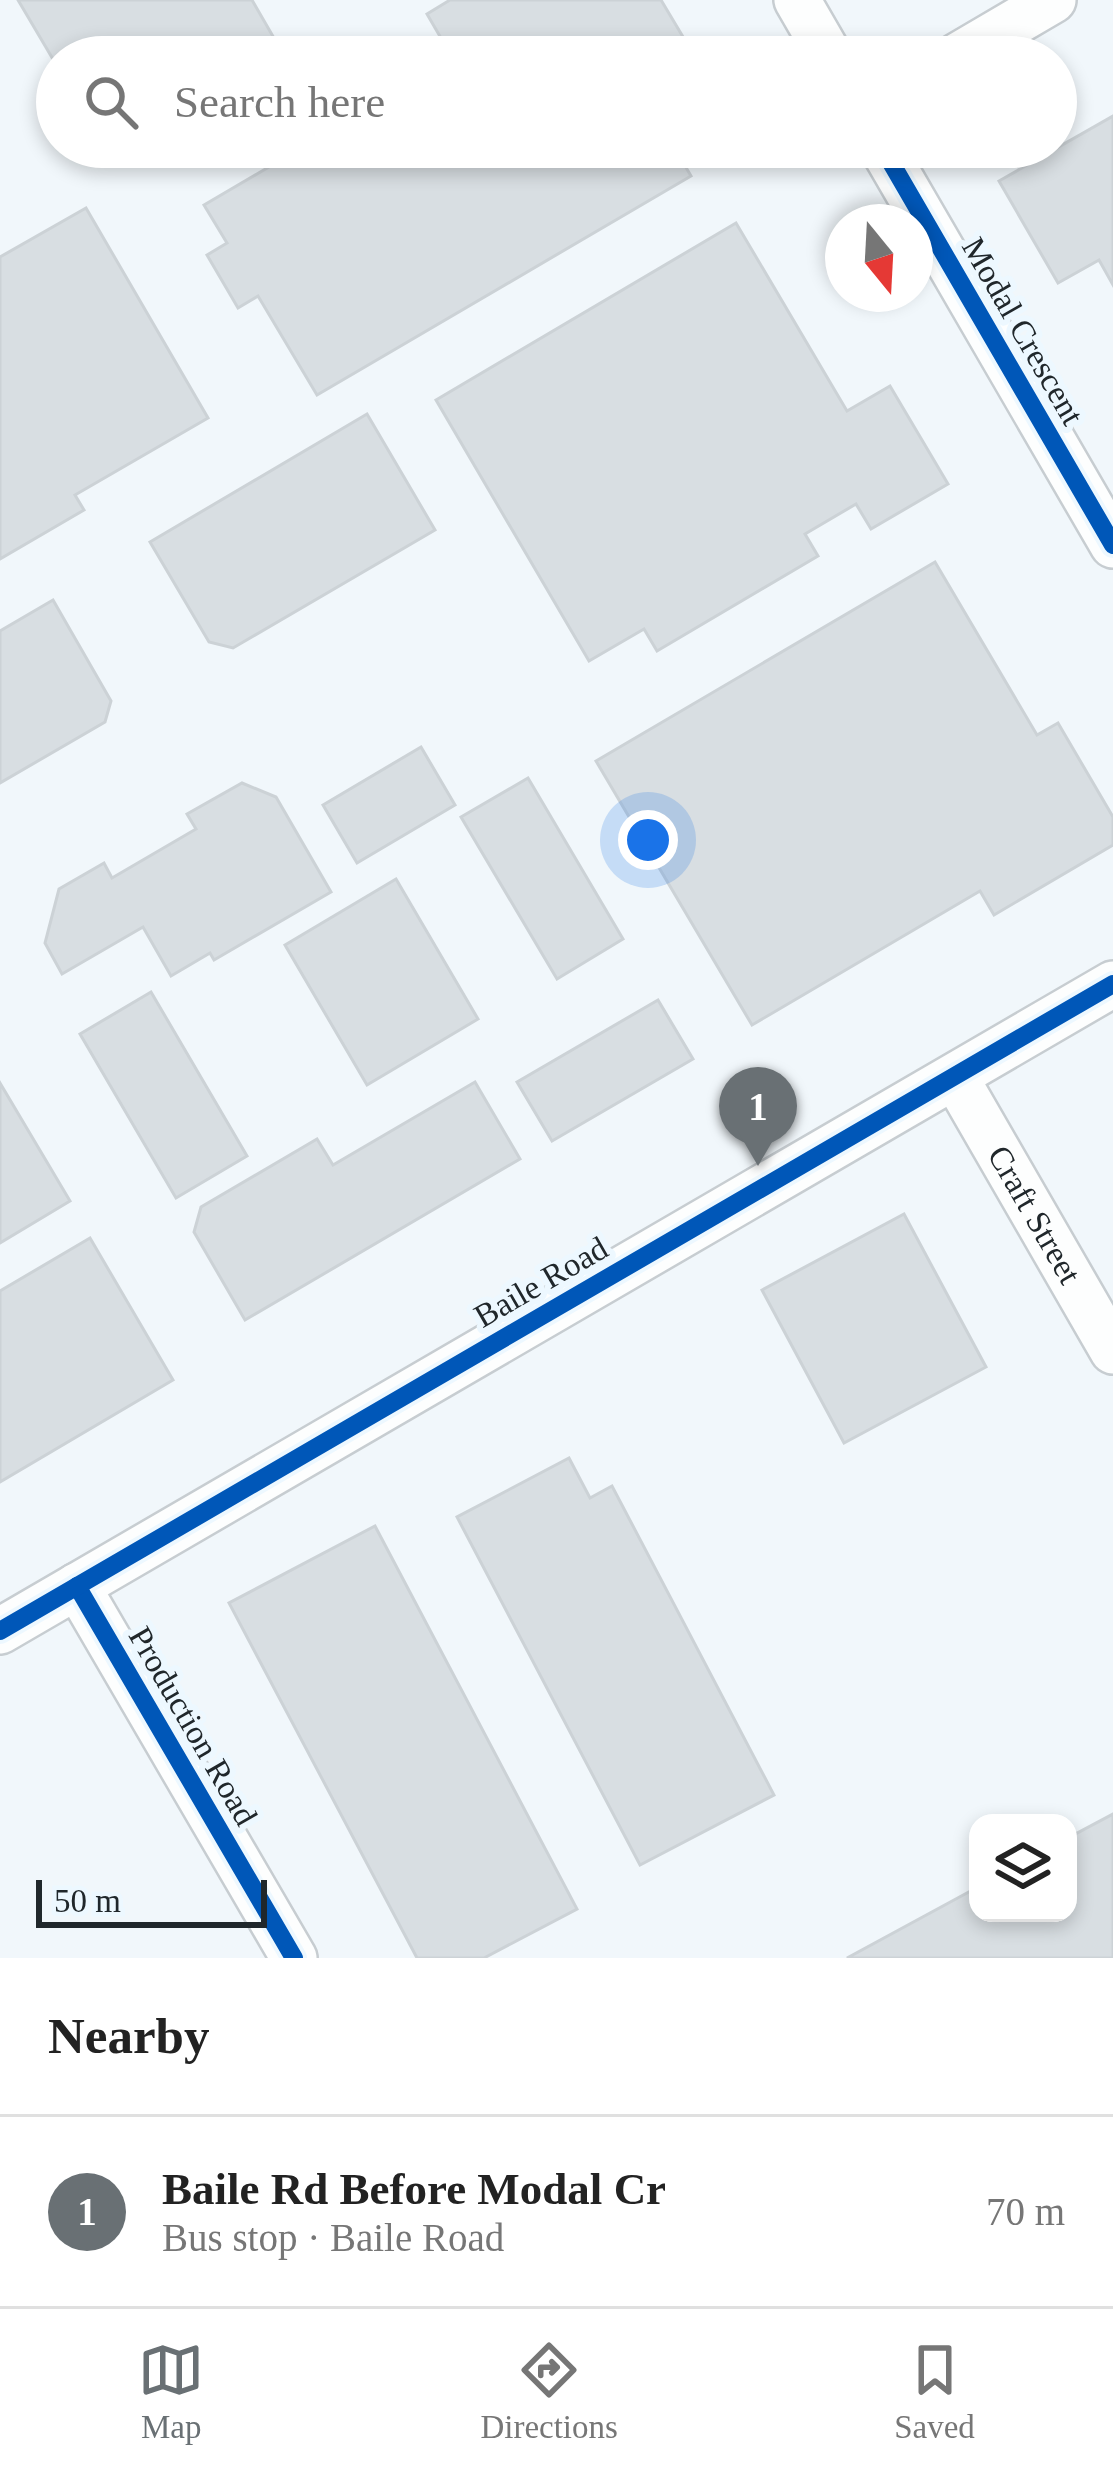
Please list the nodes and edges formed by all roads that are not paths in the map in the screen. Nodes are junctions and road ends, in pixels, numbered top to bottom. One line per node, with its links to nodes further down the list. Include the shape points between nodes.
1 (797, 0): 3 (street)
2 (1053, 0): 4 (street)
3 (818, 36)
4 (992, 36)
5 (894, 168): 6 (street, Modal Crescent)
6 (1113, 545)
7 (1113, 984): 8 (street, Baile Road)
8 (955, 1077): 9 (street, Craft Street); 10 (street, Baile Road)
9 (1113, 1351)
10 (77, 1586): 11 (street, Baile Road); 12 (street, Production Road)
11 (0, 1631)
12 (294, 1958)

